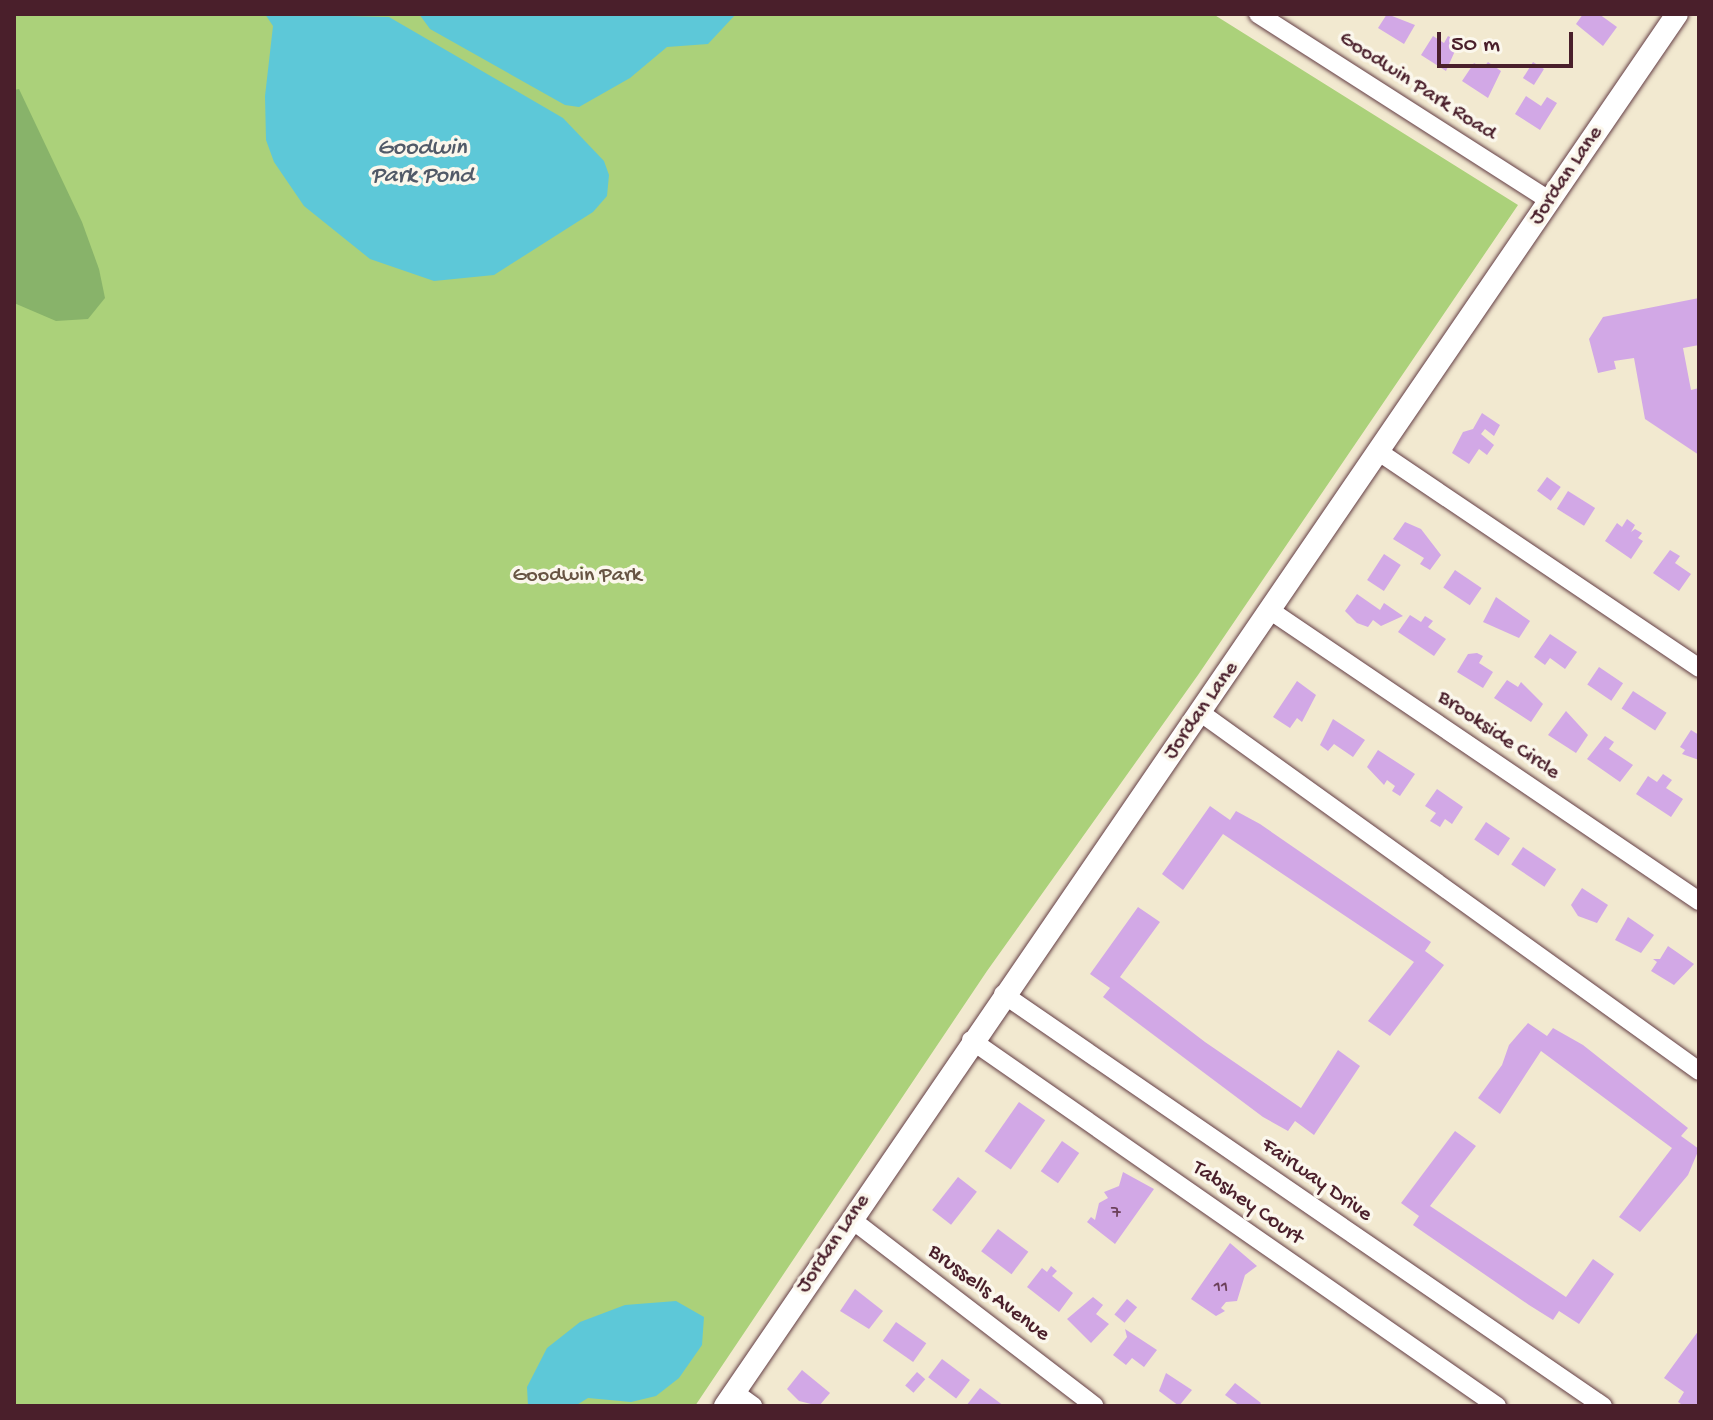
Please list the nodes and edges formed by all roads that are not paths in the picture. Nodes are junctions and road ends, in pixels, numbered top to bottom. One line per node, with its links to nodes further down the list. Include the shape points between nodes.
1 (1258, 14): 3 (street, Goodwin Park Road)
2 (1674, 19): 3 (main road, Jordan Lane)
3 (1550, 201): 4 (main road, Jordan Lane)
4 (1379, 452): 5 (main road, Jordan Lane); 6 (street)
5 (1271, 611): 7 (main road, Jordan Lane); 8 (street, Brookside Circle)
6 (1699, 668)
7 (1201, 713): 9 (main road, Jordan Lane); 11 (street)
8 (1699, 901)
9 (1003, 994): 10 (main road, Jordan Lane); 17 (street, Fairway Drive)
10 (971, 1040): 12 (main road, Jordan Lane); 16 (street, Tabshey Court)
11 (1699, 1071)
12 (851, 1219): 13 (main road, Jordan Lane); 15 (street, Brussells Avenue)
13 (730, 1399): 14 (street)
14 (753, 1406)
15 (1095, 1406)
16 (1497, 1406)
17 (1603, 1406)

